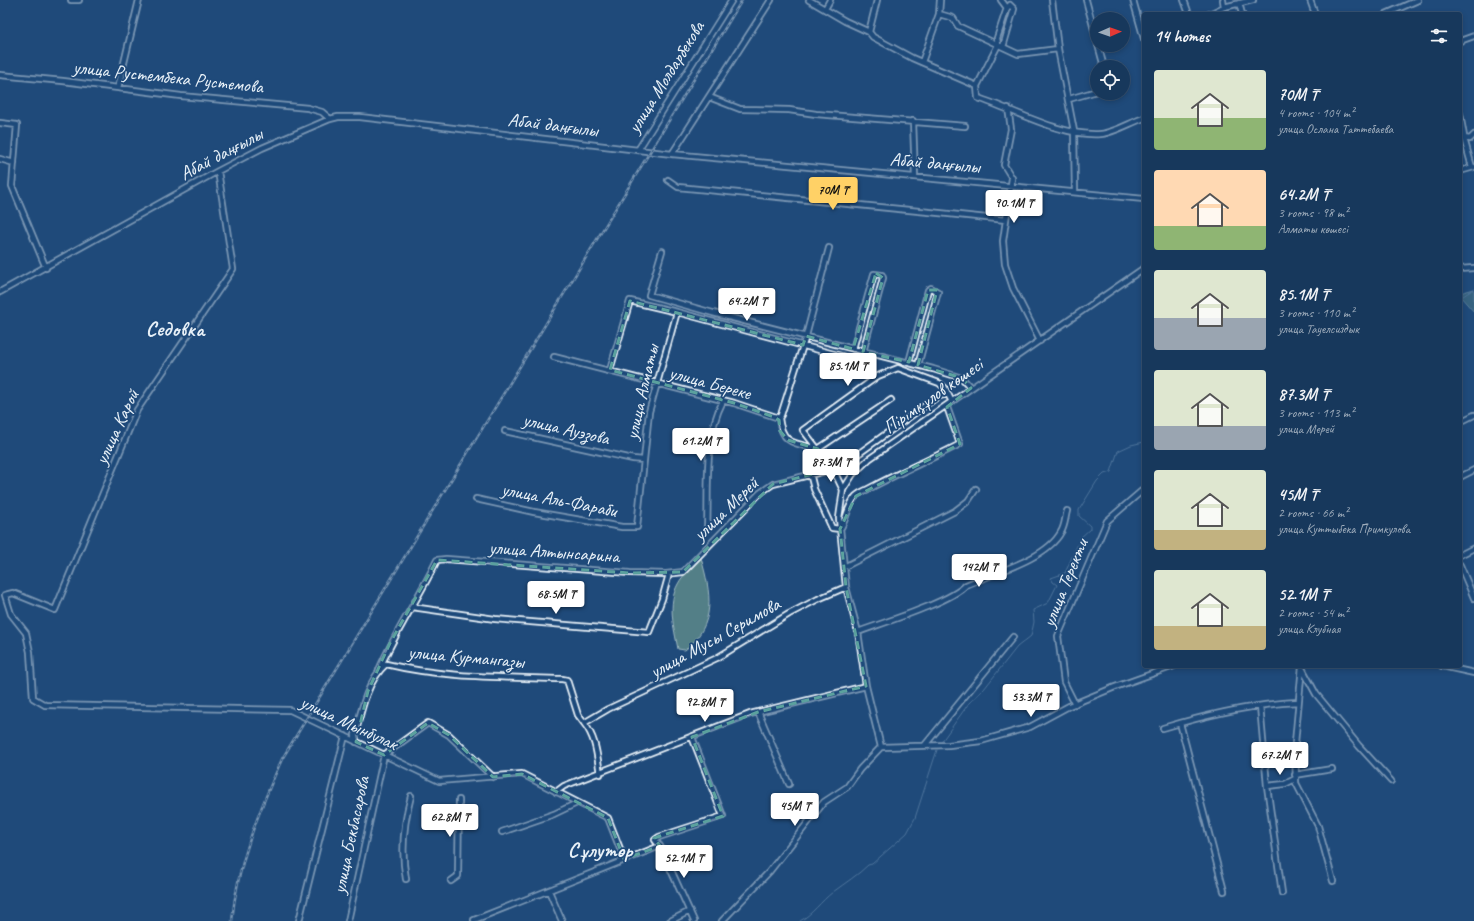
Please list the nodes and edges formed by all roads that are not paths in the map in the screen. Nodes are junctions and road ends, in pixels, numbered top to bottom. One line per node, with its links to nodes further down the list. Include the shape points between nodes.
1 (71, 0): 2 (street)
2 (79, 0)
3 (139, 0): 40 (street)
4 (732, 0): 53 (street, улица Молдарбекова)
5 (771, 0): 42 (street)
6 (809, 0): 23 (street)
7 (830, 0): 23 (street)
8 (877, 0): 31 (street)
9 (940, 0): 29 (street)
10 (1001, 0): 22 (street)
11 (1052, 0): 36 (street)
12 (1086, 0): 30 (street)
13 (1133, 0): 32 (street)
14 (1184, 0): 24 (street)
15 (1223, 0): 21 (street)
16 (1253, 0): 20 (street)
17 (1310, 0): 27 (street)
18 (1418, 0): 19 (street)
19 (1405, 2): 28 (street)
20 (1239, 3): 21 (street); 26 (street)
21 (1224, 7): 25 (street)
22 (1007, 8): 35 (street, via 997,38); 35 (street, via 1010,6 1014,9)
23 (825, 9): 31 (street)
24 (1188, 12)
25 (1213, 12)
26 (1241, 12)
27 (1314, 12)
28 (1389, 12)
29 (939, 14): 35 (street, via 953,18 958,26); 37 (street)
30 (1090, 15)
31 (869, 32): 37 (street, via 890,47)
32 (1142, 32)
33 (1474, 36): 34 (street)
34 (1462, 40)
35 (1000, 46): 36 (street, via 1018,54); 39 (street)
36 (1058, 49): 43 (street)
37 (922, 62): 39 (street)
38 (0, 75): 40 (street, улица Рустембека Рустемова)
39 (977, 86): 44 (street, via 978,98)
40 (118, 88): 45 (street, улица Рустембека Рустемова, via 308,108 322,112)
41 (1090, 93): 43 (street)
42 (709, 98): 47 (street, via 740,109 789,110); 54 (street)
43 (1069, 99): 50 (street)
44 (1008, 108): 50 (street, via 1034,120 1066,131); 62 (street, via 1011,129 1004,165 1012,178)
45 (330, 119): 53 (street, Абай даңғылы, via 360,117); 59 (street, Абай даңғылы, via 262,148)
46 (1142, 119): 50 (street, via 1101,134)
47 (914, 121): 49 (street); 60 (street)
48 (0, 123): 56 (street, via 17,125)
49 (965, 126)
50 (1074, 131): 63 (street)
51 (1474, 136): 52 (street)
52 (1463, 140): 57 (street)
53 (638, 150): 54 (street, Абай даңғылы)
54 (672, 154): 60 (street, Абай даңғылы)
55 (0, 159): 56 (street)
56 (14, 163): 68 (street, via 12,186)
57 (1473, 167): 58 (street)
58 (1462, 170)
59 (218, 171): 68 (street, Абай даңғылы); 117 (street, улица Карой, via 233,269 137,410 56,610 14,593 5,595)
60 (915, 177): 62 (street, Абай даңғылы)
61 (668, 180): 65 (street, via 678,187)
62 (1012, 186): 63 (street, Абай даңғылы); 65 (street)
63 (1075, 192): 64 (street, Абай даңғылы)
64 (1142, 199)
65 (1006, 220): 75 (street, via 1003,241 1005,264 1013,288)
66 (829, 248): 74 (street)
67 (662, 251): 74 (street, via 650,295)
68 (46, 268): 72 (street, Абай даңғылы)
69 (1474, 268): 71 (street)
70 (1142, 269): 75 (street, Пірімқұлов көшесі)
71 (1462, 269)
72 (0, 292)
73 (677, 312): 76 (street); 83 (street, via 630,301); 84 (street, улица Алматы)
74 (806, 336): 76 (street); 77 (street)
75 (1040, 341): 85 (street, Пірімқұлов көшесі)
76 (803, 345): 80 (street); 92 (street)
77 (853, 349): 78 (street); 78 (street, via 874,274 882,275)
78 (863, 352): 81 (street)
79 (554, 357): 83 (street, улица Береке)
80 (860, 361)
81 (909, 362): 82 (street); 82 (street, via 928,290 931,288 938,292)
82 (918, 365): 85 (street, via 962,378)
83 (610, 370): 84 (street, улица Береке)
84 (658, 384): 88 (street, улица Береке); 96 (street, улица Алматы, via 649,412)
85 (971, 388): 89 (street, Пірімқұлов көшесі)
86 (947, 394): 89 (street); 95 (street, via 939,383 898,368 878,376 802,430); 97 (street, улица Мерей, via 937,397 847,462)
87 (891, 400): 95 (street)
88 (723, 401): 92 (street, улица Береке); 108 (street, via 717,412 709,458)
89 (952, 402): 90 (street, Пірімқұлов көшесі)
90 (947, 407): 102 (street, Пірімқұлов көшесі, via 869,459 853,474); 107 (street, via 960,444 856,496)
91 (1474, 415): 93 (street)
92 (779, 418): 95 (street, via 780,431 788,440)
93 (1462, 421)
94 (506, 431): 96 (street, улица Ауэзова)
95 (818, 449): 97 (street)
96 (643, 460): 106 (street, улица Алматы)
97 (833, 469): 99 (street, улица Мерей); 102 (street)
98 (1474, 470): 100 (street)
99 (810, 473): 107 (street, via 814,489 832,528); 113 (street, улица Мерей, via 773,484 760,493 683,572)
100 (1462, 476)
101 (976, 489): 111 (street, via 968,501 955,512)
102 (844, 490): 107 (street, Пірімқұлов көшесі, via 839,518)
103 (1142, 491): 128 (street, улица Теректи, via 1107,521 1058,636 1064,682)
104 (476, 499): 106 (street, улица Аль-Фараби, via 534,512 622,527)
105 (1067, 511): 118 (street, via 1062,532 1049,548 1036,556 966,585 937,601)
106 (637, 527)
107 (840, 529): 111 (street, Пірімқұлов көшесі)
108 (707, 530)
109 (1474, 548): 110 (street)
110 (1462, 554)
111 (844, 567): 114 (street, Пірімқұлов көшесі)
112 (1462, 570): 115 (street)
113 (669, 574): 116 (street, улица Алтынсарина, via 437,560); 116 (street, via 649,632 495,619)
114 (846, 588): 118 (street, Пірімқұлов көшесі); 131 (street, улица Мусы Серимова, via 789,614 717,658)
115 (1474, 598)
116 (412, 607): 124 (street, via 390,643)
117 (14, 618): 134 (street, улица Мынбулак, via 26,633 33,698 45,706 290,710)
118 (858, 632): 126 (street, Пірімқұлов көшесі)
119 (1013, 637): 137 (street)
120 (1168, 668): 128 (street, via 1115,686)
121 (1302, 668): 127 (street)
122 (1303, 668): 144 (street, via 1316,694)
123 (1450, 668): 125 (street)
124 (379, 670): 131 (street, улица Курмангазы, via 386,664 477,676 567,680 578,716); 136 (street, улица Курмангазы, via 361,712 355,735)
125 (1474, 674)
126 (866, 686): 130 (street); 138 (street, Пірімқұлов көшесі)
127 (1298, 702): 129 (street); 143 (street, via 1294,742)
128 (1075, 704): 137 (street, via 1030,727 981,741)
129 (1260, 706): 132 (street); 146 (street)
130 (758, 712): 135 (street); 145 (street)
131 (584, 723): 141 (street, via 592,734)
132 (1180, 723): 133 (street); 158 (street)
133 (1163, 728)
134 (344, 736): 136 (street, улица Мынбулак); 162 (street)
135 (692, 737): 141 (street); 152 (street, via 723,816 656,838)
136 (356, 742): 139 (street, улица Мынбулак)
137 (925, 745): 138 (street)
138 (881, 747): 167 (street, via 847,787 824,802 769,872)
139 (384, 755): 142 (street, улица Мынбулак, via 439,781); 142 (street, via 428,723 449,735); 163 (street, улица Бекбасарова)
140 (1332, 769): 143 (street)
141 (600, 774): 147 (street, via 564,786)
142 (493, 777): 147 (street, улица Мынбулак, via 522,774)
143 (1295, 777): 146 (street, via 1285,784); 156 (street, via 1298,789 1318,826)
144 (1391, 781)
145 (789, 784)
146 (1267, 786): 159 (street)
147 (556, 792): 150 (street, улица Мынбулак)
148 (411, 796): 154 (street, via 406,814)
149 (459, 800): 155 (street, via 458,876)
150 (577, 803): 151 (street); 153 (street, улица Мынбулак, via 608,818)
151 (502, 832)
152 (660, 846): 153 (street); 160 (street)
153 (624, 859): 157 (street)
154 (406, 879)
155 (451, 881)
156 (1333, 881)
157 (549, 891): 161 (street); 164 (street)
158 (1224, 891)
159 (1282, 893)
160 (690, 911): 165 (street); 166 (street)
161 (474, 920)
162 (299, 921)
163 (348, 921)
164 (562, 921)
165 (670, 921)
166 (694, 921)
167 (722, 921)

